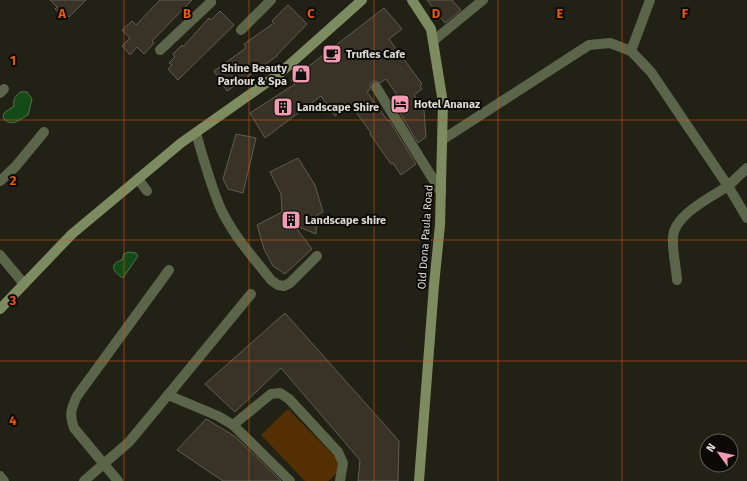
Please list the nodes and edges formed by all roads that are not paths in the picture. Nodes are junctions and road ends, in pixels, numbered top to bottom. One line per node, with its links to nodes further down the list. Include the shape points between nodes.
1 (210, 0): 9 (street, via 211,2)
2 (271, 0): 7 (street)
3 (362, 0): 13 (main road, via 280,74)
4 (412, 0): 8 (main road, Old Dona Paula Road, via 431,29)
5 (483, 0): 8 (street)
6 (650, 0): 10 (street)
7 (241, 30)
8 (433, 41): 14 (main road, Old Dona Paula Road, via 443,103)
9 (160, 50)
10 (631, 52): 14 (street, via 610,43 589,45); 18 (street, via 651,72)
11 (376, 87): 20 (street)
12 (44, 132): 17 (street)
13 (196, 133): 16 (main road); 23 (street, via 220,208 239,239 271,280 284,286)
14 (442, 140): 20 (main road, Old Dona Paula Road)
15 (747, 168): 18 (street)
16 (138, 179): 19 (street); 26 (main road, via 72,234)
17 (0, 181)
18 (728, 186): 21 (street); 25 (street, via 679,221 672,236)
19 (147, 192)
20 (442, 192): 38 (main road, Old Dona Paula Road)
21 (747, 218)
22 (0, 256): 26 (street)
23 (317, 256)
24 (169, 270): 31 (street, via 77,396 72,407 70,417 74,428)
25 (677, 280)
26 (24, 284): 28 (main road)
27 (251, 294): 29 (street)
28 (0, 309)
29 (168, 395): 30 (street, via 218,416); 31 (street, via 128,442)
30 (232, 425): 36 (street); 37 (street, via 271,394 280,393 289,399 338,452 343,463)
31 (104, 464): 34 (street); 35 (street)
32 (0, 476): 33 (street)
33 (4, 481)
34 (84, 481)
35 (118, 481)
36 (290, 481)
37 (340, 481)
38 (419, 481)

